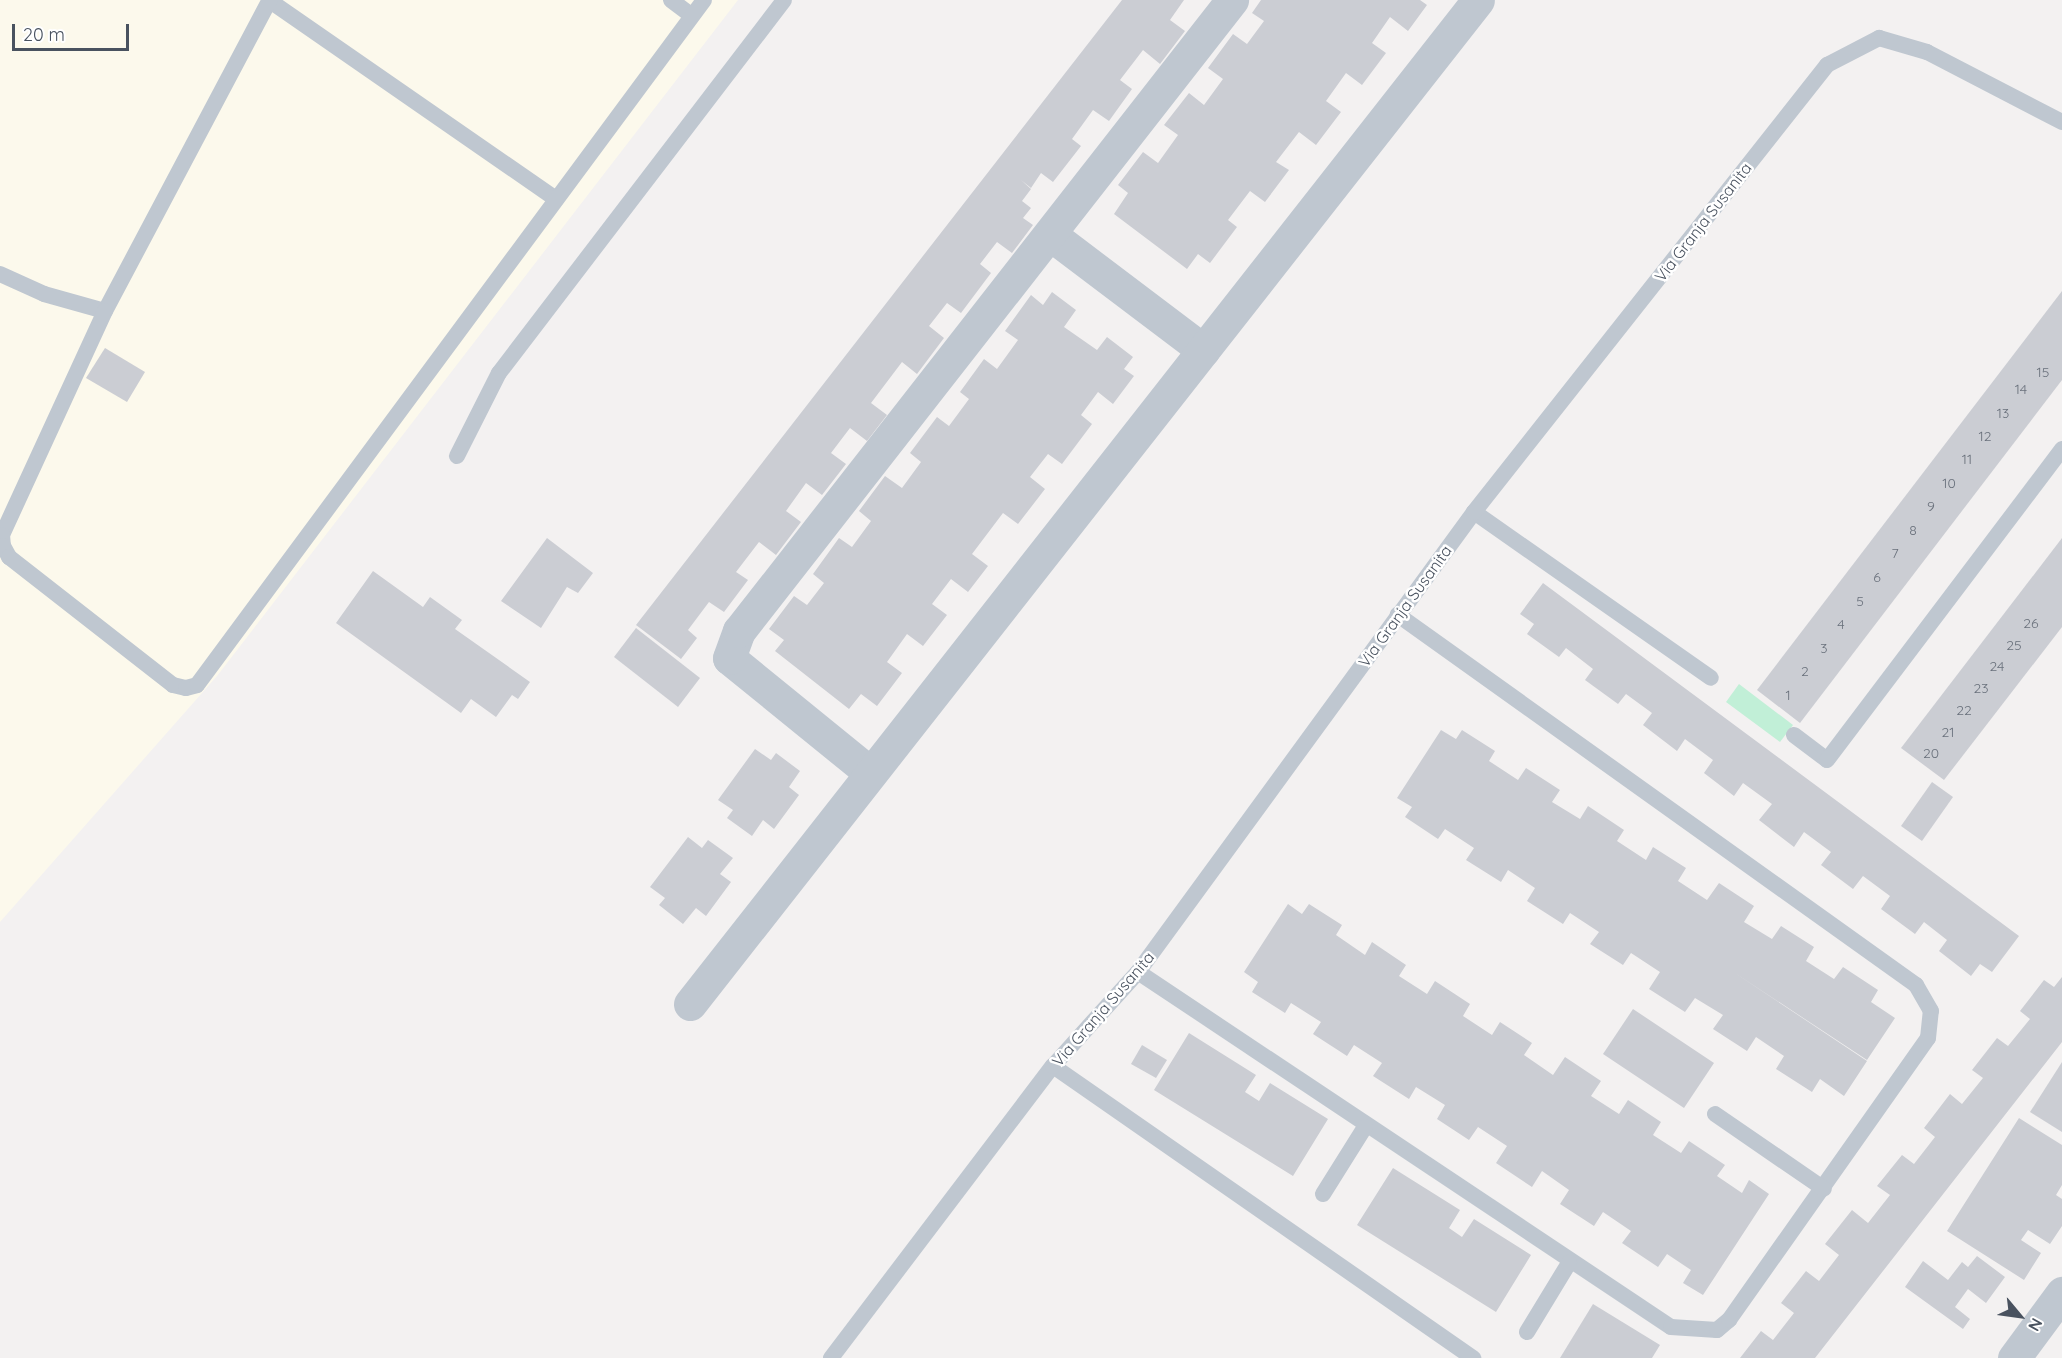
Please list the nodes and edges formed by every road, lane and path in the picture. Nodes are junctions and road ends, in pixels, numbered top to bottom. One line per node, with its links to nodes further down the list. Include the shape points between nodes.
1 (270, 0): 9 (lane); 12 (lane)
2 (671, 0): 7 (lane)
3 (704, 0): 7 (lane)
4 (784, 0): 15 (lane, via 499,372)
5 (1232, 0): 10 (street)
6 (1478, 0): 13 (street)
7 (691, 15): 9 (lane)
8 (2062, 122): 16 (lane, Via Granja Susanita, via 1926,52 1879,38 1827,65)
9 (556, 200): 12 (lane, via 197,685 186,688 173,685 9,557 3,546 2,535)
10 (1051, 235): 13 (street); 20 (street, via 739,631 729,658)
11 (0, 274): 12 (lane, via 44,294)
12 (105, 311)
13 (1203, 350): 20 (street)
14 (2062, 449): 19 (lane, via 1827,760)
15 (457, 456)
16 (1474, 512): 17 (lane, Via Granja Susanita); 18 (lane)
17 (1398, 615): 21 (lane, Via Granja Susanita); 26 (lane, via 1916,985 1931,1011 1928,1038)
18 (1711, 678)
19 (1794, 735)
20 (868, 771): 22 (street)
21 (1138, 972): 23 (lane, Via Granja Susanita); 25 (lane)
22 (690, 1004)
23 (1053, 1066): 31 (lane, Via Granja Susanita); 32 (lane)
24 (1714, 1114): 26 (lane)
25 (1365, 1127): 27 (lane); 28 (lane)
26 (1824, 1189): 28 (lane, via 1717,1330 1671,1327)
27 (1323, 1194)
28 (1569, 1263): 30 (lane)
29 (2062, 1293): 33 (street)
30 (1527, 1332)
31 (831, 1358)
32 (1473, 1358)
33 (2014, 1358)

